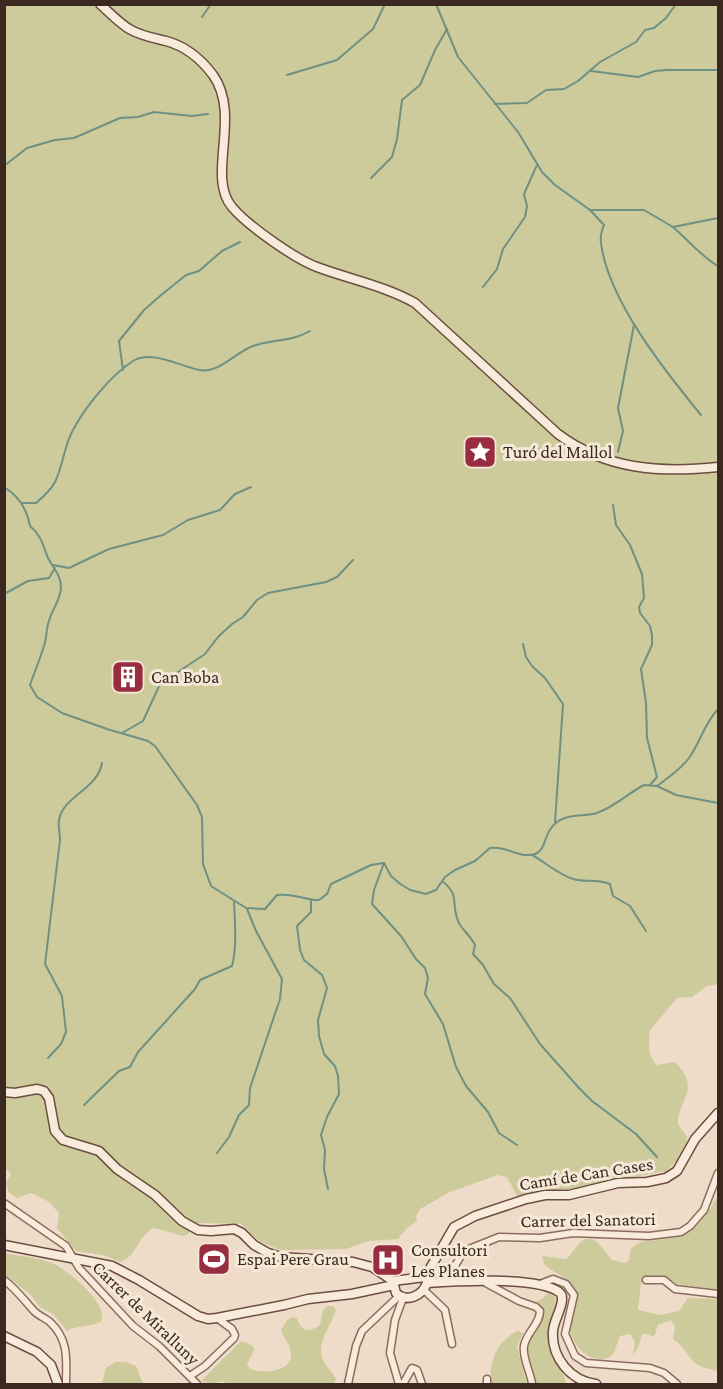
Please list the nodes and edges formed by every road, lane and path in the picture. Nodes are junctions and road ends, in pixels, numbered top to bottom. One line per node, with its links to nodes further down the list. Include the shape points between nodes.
1 (100, 4): 2 (street, via 130,30 186,49 214,76 225,105 225,196 239,214 293,255 315,267 415,303 558,434 583,451 639,468)
2 (718, 467)
3 (4, 1092): 13 (street, via 44,1091 58,1136 99,1151 191,1227 212,1231 234,1229 254,1245 280,1257 372,1267)
4 (718, 1113): 14 (street, Camí de Can Cases, via 695,1139 677,1171 666,1178 526,1199 454,1227)
5 (718, 1173): 12 (street, Carrer del Sanatori, via 704,1210 681,1232 649,1236 573,1233 540,1238 499,1237 464,1251)
6 (4, 1203): 8 (street, Carrer de Miralluny, via 66,1246)
7 (4, 1245): 8 (street)
8 (75, 1261): 18 (street, via 112,1266 198,1316); 21 (street, Carrer de Miralluny, via 133,1326)
9 (4, 1280): 23 (street, via 51,1323 63,1342 68,1358)
10 (646, 1280): 16 (street, via 664,1280 675,1289)
11 (482, 1281): 12 (street); 15 (street); 29 (street, via 540,1311 524,1349)
12 (445, 1282): 14 (street)
13 (394, 1283): 14 (street); 17 (street); 18 (street)
14 (425, 1284): 17 (street, via 412,1297); 20 (street, via 445,1310)
15 (540, 1284): 30 (street, via 557,1290 562,1297 553,1333 563,1365 575,1378); 31 (street, via 553,1279 566,1284 574,1295 565,1334 575,1356 586,1363 650,1368)
16 (718, 1294)
17 (401, 1297): 26 (street, via 362,1331); 27 (street, via 390,1353)
18 (217, 1318): 21 (street, via 236,1335)
19 (4, 1336): 22 (street, via 37,1352 51,1365)
20 (452, 1344)
21 (190, 1376): 24 (street); 25 (street, Carrer de Miralluny)
22 (58, 1384)
23 (66, 1384)
24 (189, 1384)
25 (197, 1384)
26 (348, 1384)
27 (401, 1384): 28 (street, via 412,1368 417,1370)
28 (422, 1384)
29 (532, 1384)
30 (596, 1384)
31 (677, 1384)

